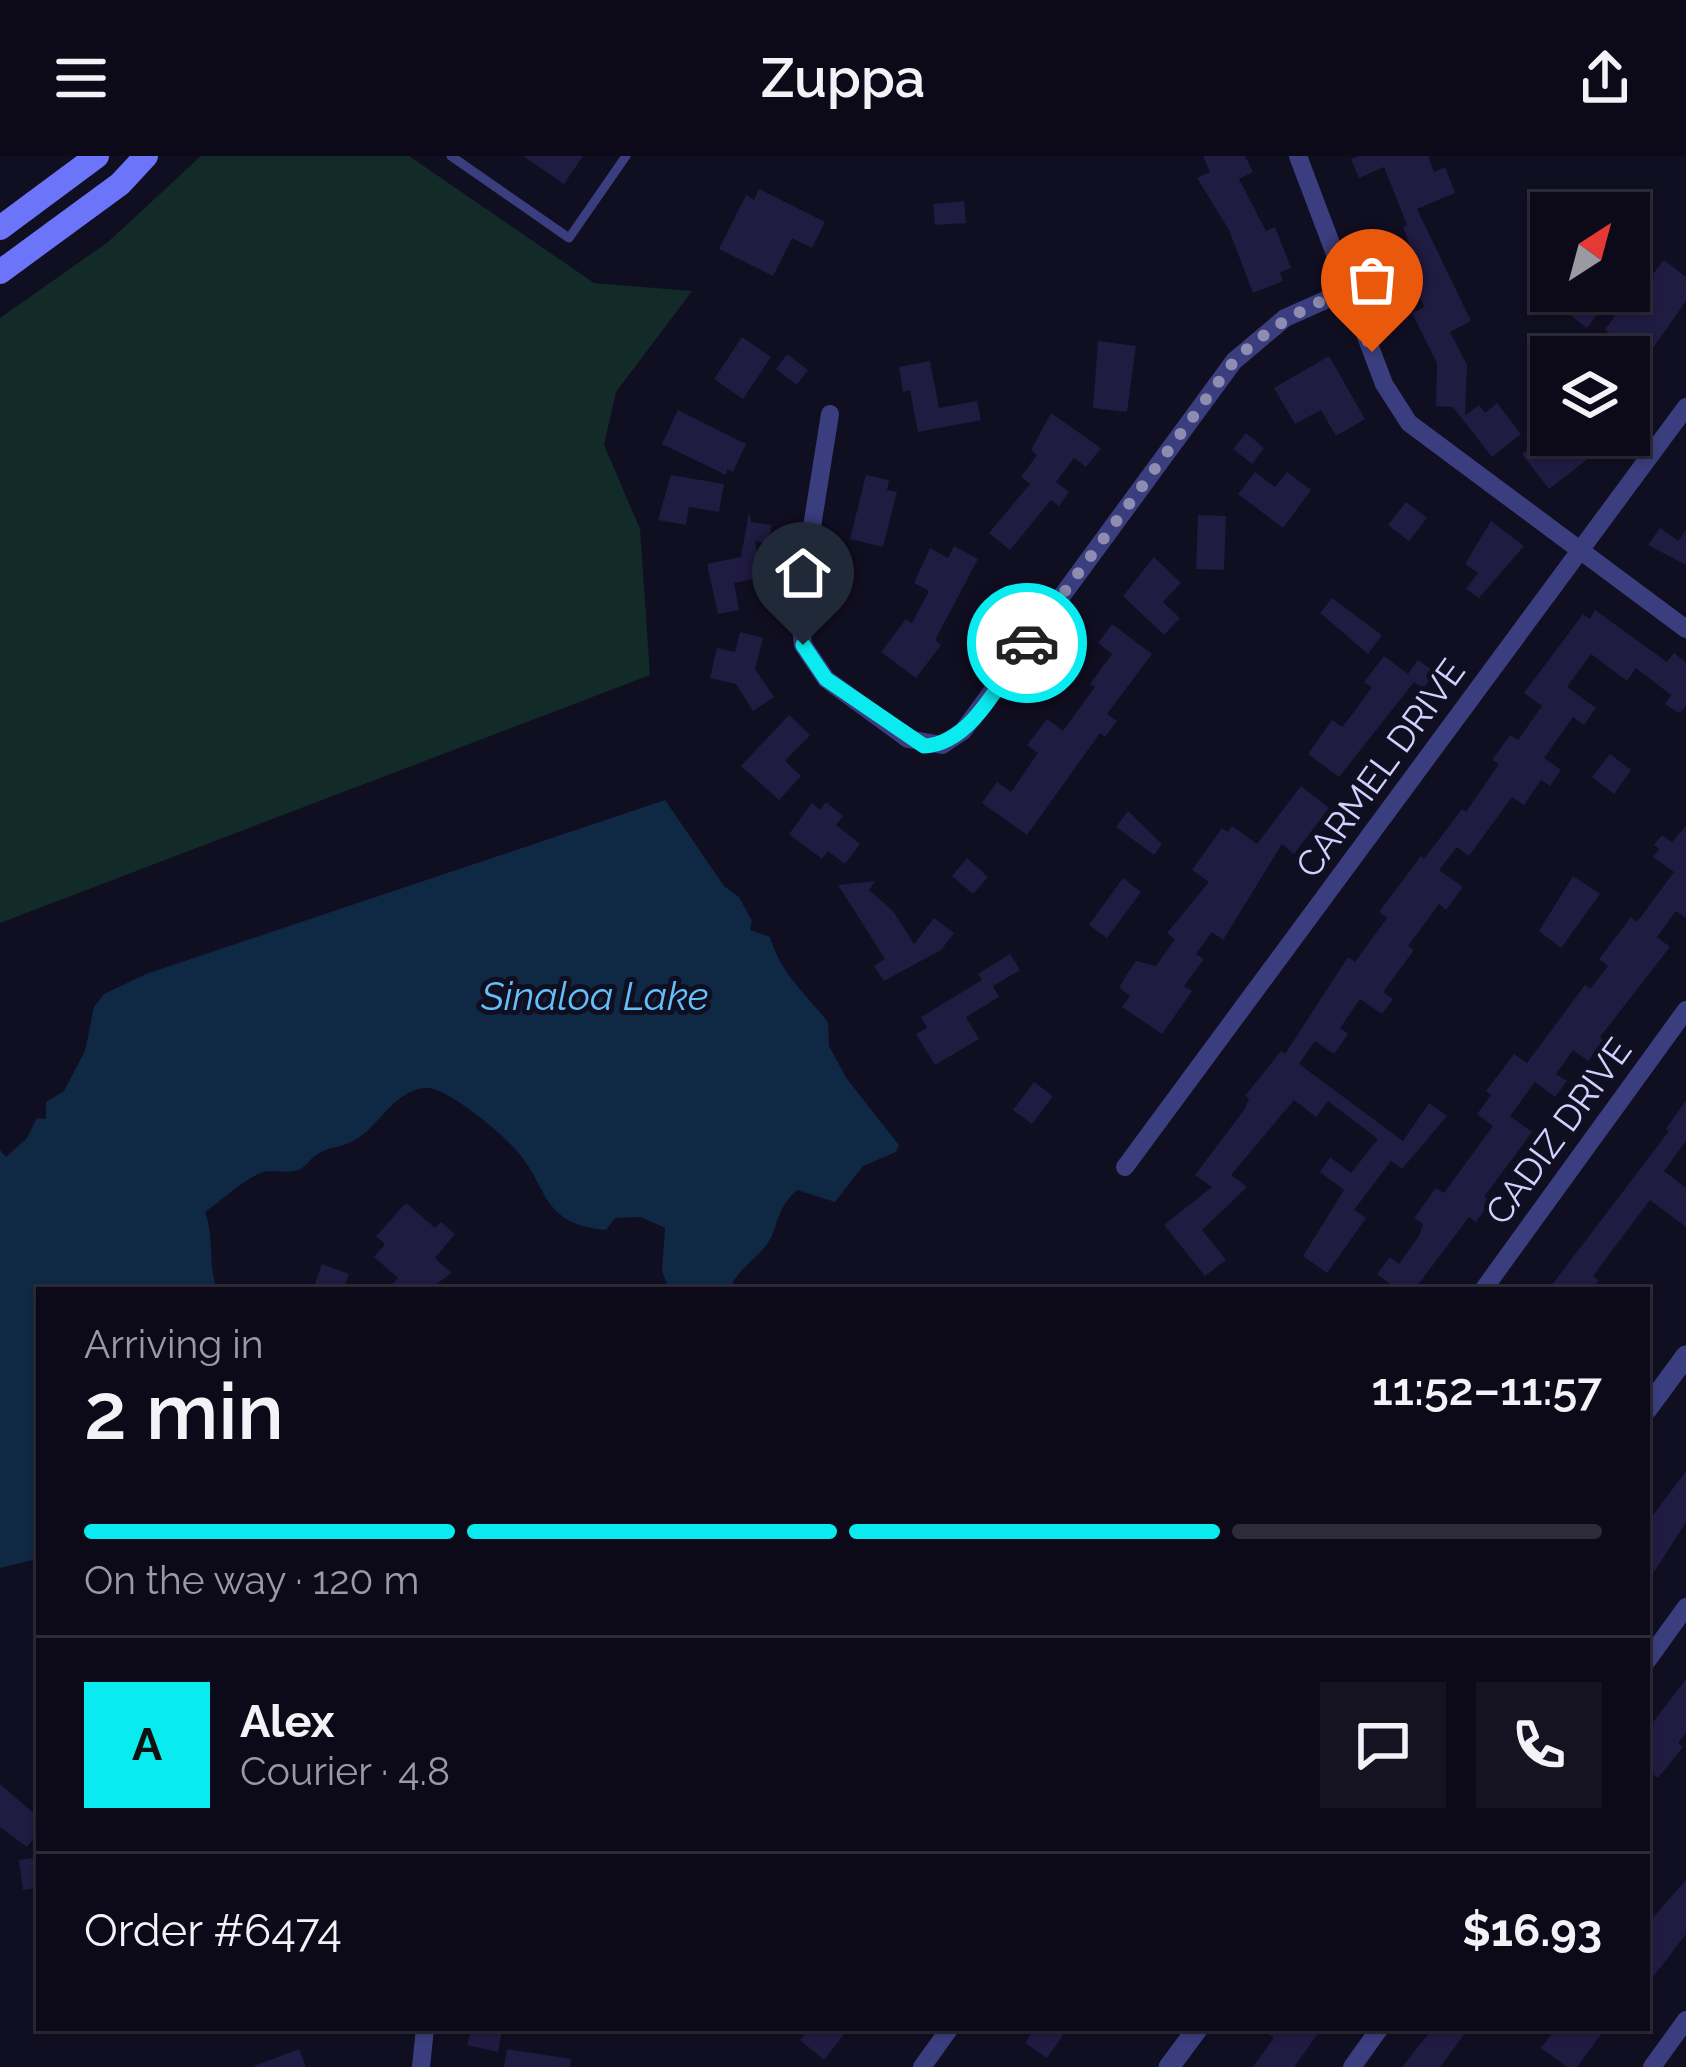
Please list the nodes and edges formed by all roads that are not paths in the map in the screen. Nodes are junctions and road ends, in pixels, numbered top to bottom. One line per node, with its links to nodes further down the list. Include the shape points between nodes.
1 (97, 156): 6 (main road)
2 (146, 156): 7 (main road)
3 (451, 156): 4 (lane, via 569,238)
4 (626, 156)
5 (1298, 156): 8 (street)
6 (0, 228)
7 (0, 272)
8 (1348, 290): 10 (street, via 1285,318 1234,361 963,731 942,746 908,740 826,679 803,645 799,608); 11 (street, via 1384,384 1409,423)
9 (1686, 407): 11 (street, CARMEL DRIVE)
10 (830, 414)
11 (1580, 552): 12 (street); 14 (street, CARMEL DRIVE)
12 (1686, 629)
13 (1686, 1010): 15 (street, CADIZ DRIVE)
14 (1125, 1167)
15 (1485, 1287)
16 (1686, 1356): 17 (street)
17 (1650, 1405)
18 (1686, 1607): 19 (street)
19 (1650, 1656)
20 (1686, 2020): 29 (street)
21 (425, 2031): 25 (street)
22 (948, 2031): 26 (street)
23 (1196, 2031): 27 (street)
24 (1378, 2031): 28 (street)
25 (421, 2067)
26 (922, 2067)
27 (1169, 2067)
28 (1352, 2067)
29 (1652, 2067)

